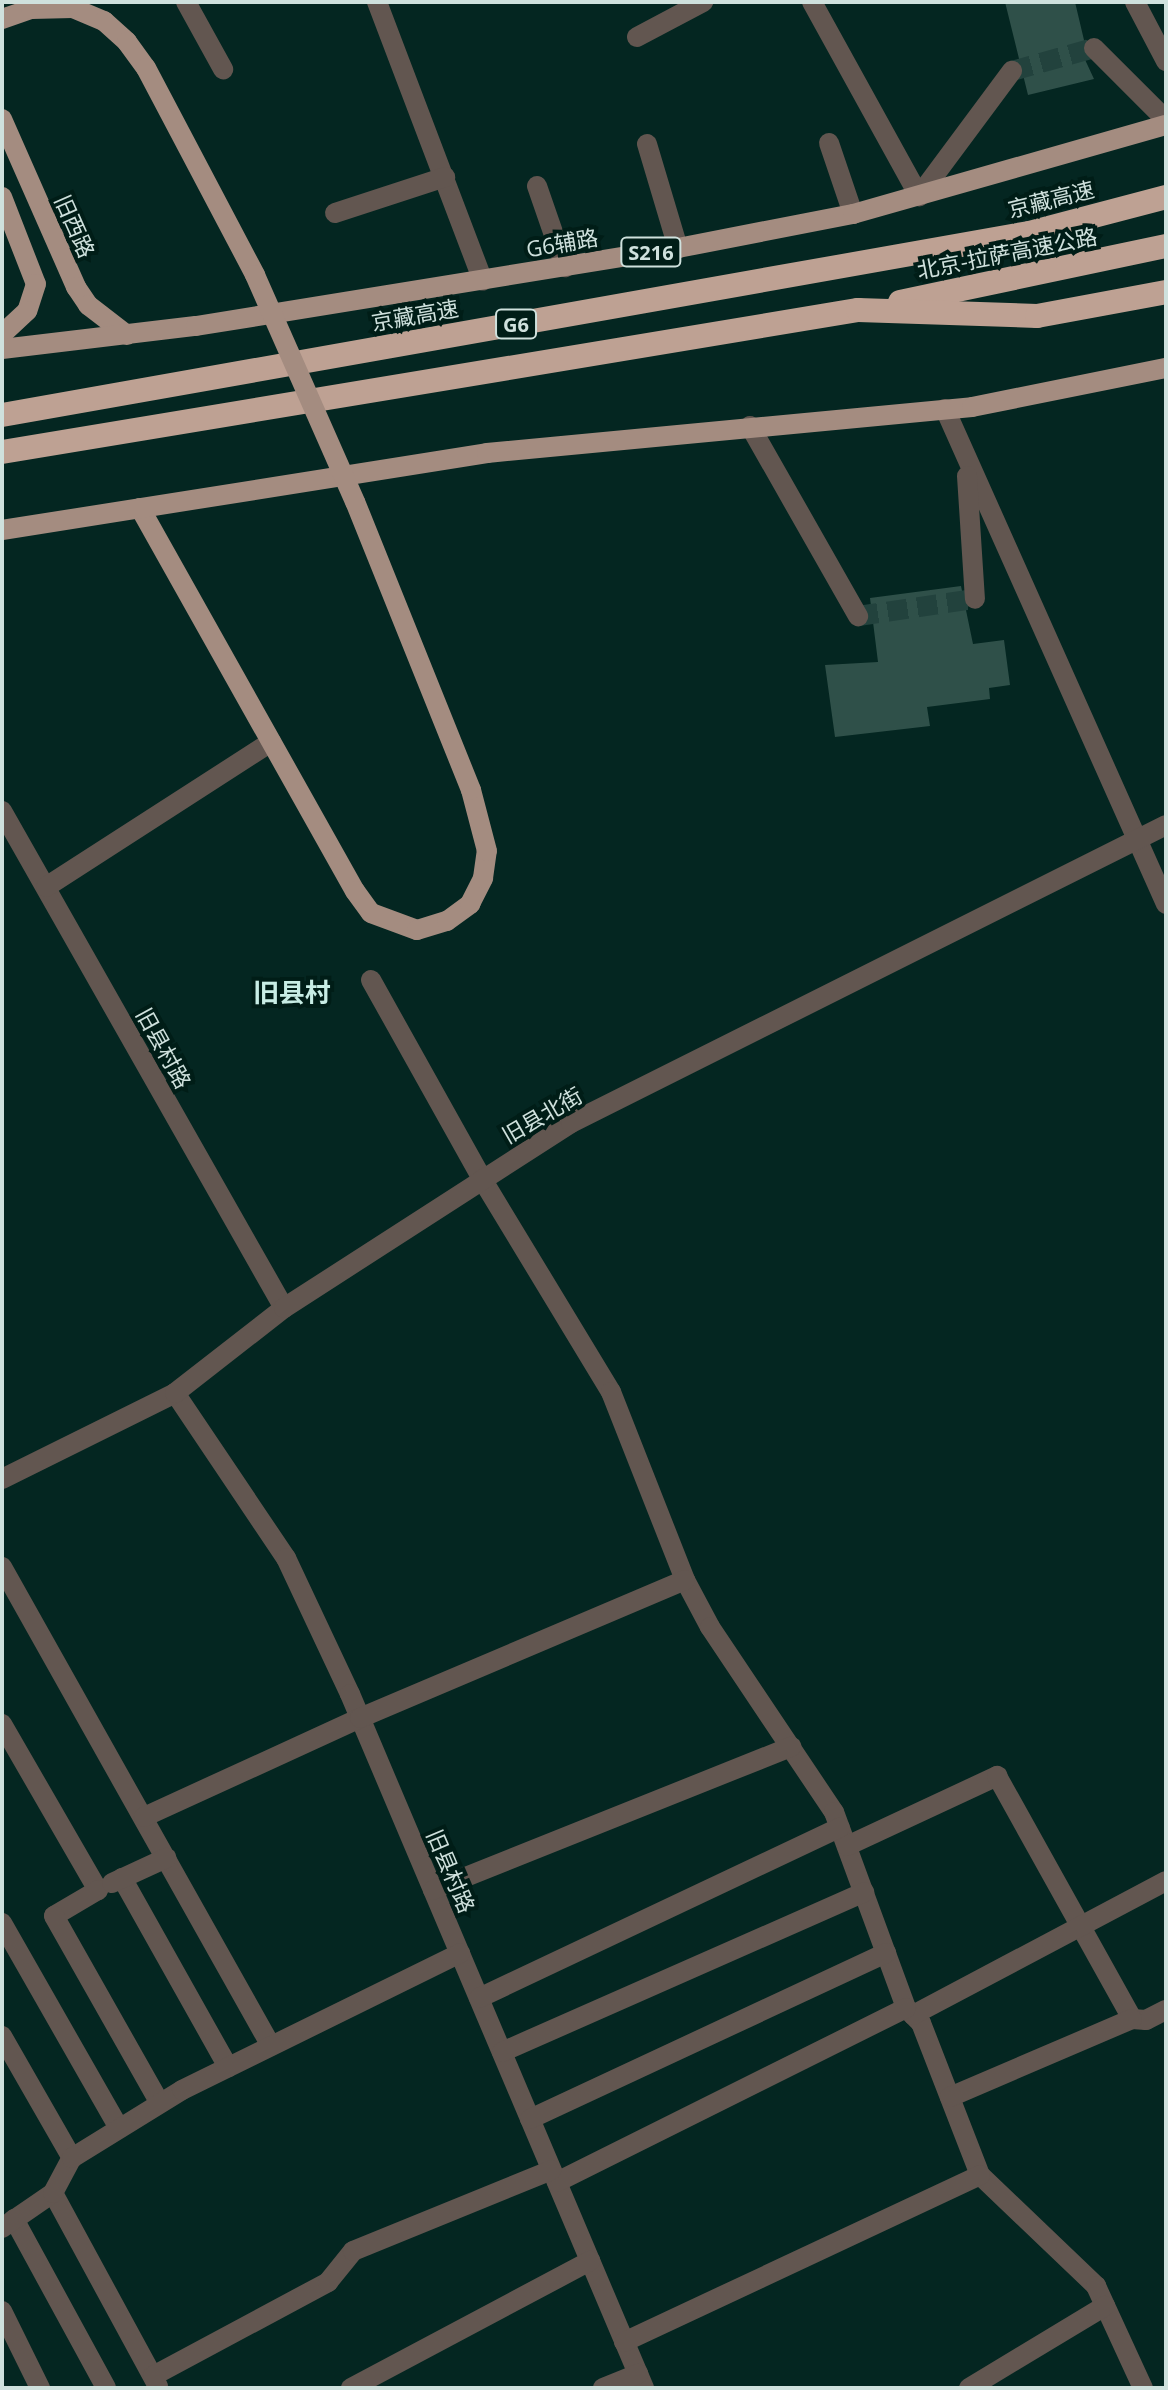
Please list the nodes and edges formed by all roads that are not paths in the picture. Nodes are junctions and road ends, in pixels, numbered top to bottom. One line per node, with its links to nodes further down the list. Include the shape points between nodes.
1 (186, 2): 10 (street)
2 (377, 2): 16 (street)
3 (703, 2): 7 (street)
4 (812, 2): 18 (street)
5 (1135, 2): 9 (street)
6 (2, 19): 42 (main road, bridge, via 31,9 73,8 104,21 146,68 255,275 355,502 481,822 485,865 470,904 447,921 417,930 371,913)
7 (637, 37)
8 (1094, 48): 13 (street)
9 (1166, 61)
10 (223, 69)
11 (1012, 71): 18 (street)
12 (2, 119): 30 (main road, 旧西路, via 76,287 88,305)
13 (1166, 122): 18 (main road, G6辅路 / S216)
14 (829, 143): 22 (street)
15 (647, 144): 24 (street)
16 (445, 177): 21 (street); 26 (street)
17 (537, 186): 25 (street)
18 (919, 196): 22 (main road, G6辅路 / S216)
19 (2, 197): 29 (main road, via 36,284 27,311)
20 (1166, 197): 34 (highway, 京藏高速 / G6, via 1029,233)
21 (335, 213)
22 (853, 214): 24 (main road, G6辅路 / S216)
23 (1166, 246): 28 (highway, 北京-拉萨高速公路)
24 (678, 248): 25 (main road, G6辅路 / S216)
25 (565, 267): 26 (main road, G6辅路 / S216)
26 (483, 281): 30 (main road, G6辅路 / S216)
27 (1166, 292): 28 (highway, via 1037,316)
28 (858, 310): 36 (highway)
29 (2, 334)
30 (127, 335): 31 (main road, G6辅路 / S216)
31 (2, 349)
32 (1166, 368): 33 (main road)
33 (945, 409): 35 (main road); 37 (street)
34 (2, 415)
35 (750, 426): 38 (main road, via 487,453); 41 (street)
36 (2, 452)
37 (966, 461): 40 (street); 45 (street)
38 (140, 508): 39 (main road); 42 (main road)
39 (2, 530)
40 (975, 599)
41 (858, 616)
42 (271, 742): 46 (street)
43 (2, 811): 46 (street, 旧县村路)
44 (1166, 825): 45 (street, 旧县北街)
45 (1135, 840): 47 (street); 49 (street, 旧县北街, via 571,1123)
46 (46, 887): 50 (street, 旧县村路)
47 (1166, 904)
48 (371, 980): 49 (street)
49 (482, 1179): 50 (street, 旧县北街); 54 (street, via 611,1392)
50 (284, 1308): 51 (street, 旧县北街)
51 (175, 1393): 52 (street, 旧县北街); 55 (street, 旧县村路, via 286,1558)
52 (2, 1479)
53 (2, 1567): 58 (street)
54 (685, 1580): 55 (street); 57 (street)
55 (360, 1718): 58 (street); 64 (street, 旧县村路)
56 (2, 1724): 63 (street)
57 (791, 1747): 59 (street); 64 (street)
58 (144, 1817): 60 (street)
59 (843, 1836): 65 (street); 67 (street, via 997,1776); 70 (street)
60 (166, 1858): 61 (street); 75 (street)
61 (122, 1878): 63 (street); 77 (street)
62 (1166, 1881): 67 (street)
63 (98, 1890): 79 (street, via 54,1916)
64 (433, 1890): 68 (street, 旧县村路)
65 (864, 1892): 69 (street); 76 (street)
66 (2, 1923): 81 (street)
67 (1083, 1925): 72 (street); 73 (street)
68 (460, 1953): 70 (street, 旧县村路); 75 (street)
69 (886, 1953): 72 (street); 80 (street)
70 (479, 1998): 76 (street, 旧县村路)
71 (1166, 2010): 73 (street, via 1146,2020)
72 (910, 2012): 78 (street, via 921,2023); 84 (street)
73 (1132, 2019): 78 (street)
74 (2, 2036): 82 (street)
75 (271, 2046): 77 (street)
76 (502, 2052): 80 (street, 旧县村路)
77 (228, 2067): 79 (street)
78 (950, 2097): 83 (street)
79 (160, 2103): 81 (street)
80 (530, 2119): 84 (street, 旧县村路)
81 (119, 2128): 82 (street)
82 (72, 2158): 85 (street)
83 (980, 2175): 88 (street, via 1096,2286); 90 (street)
84 (554, 2176): 87 (street, 旧县村路); 92 (street, via 353,2251 328,2282)
85 (53, 2193): 86 (street); 92 (street)
86 (8, 2224): 94 (street)
87 (590, 2261): 90 (street, 旧县村路); 95 (street)
88 (1105, 2306): 97 (street); 98 (street)
89 (2, 2311): 93 (street)
90 (624, 2342): 91 (street, 旧县村路)
91 (641, 2381): 96 (street)
92 (156, 2382)
93 (40, 2388)
94 (106, 2388)
95 (351, 2388)
96 (603, 2388)
97 (969, 2388)
98 (1143, 2388)

